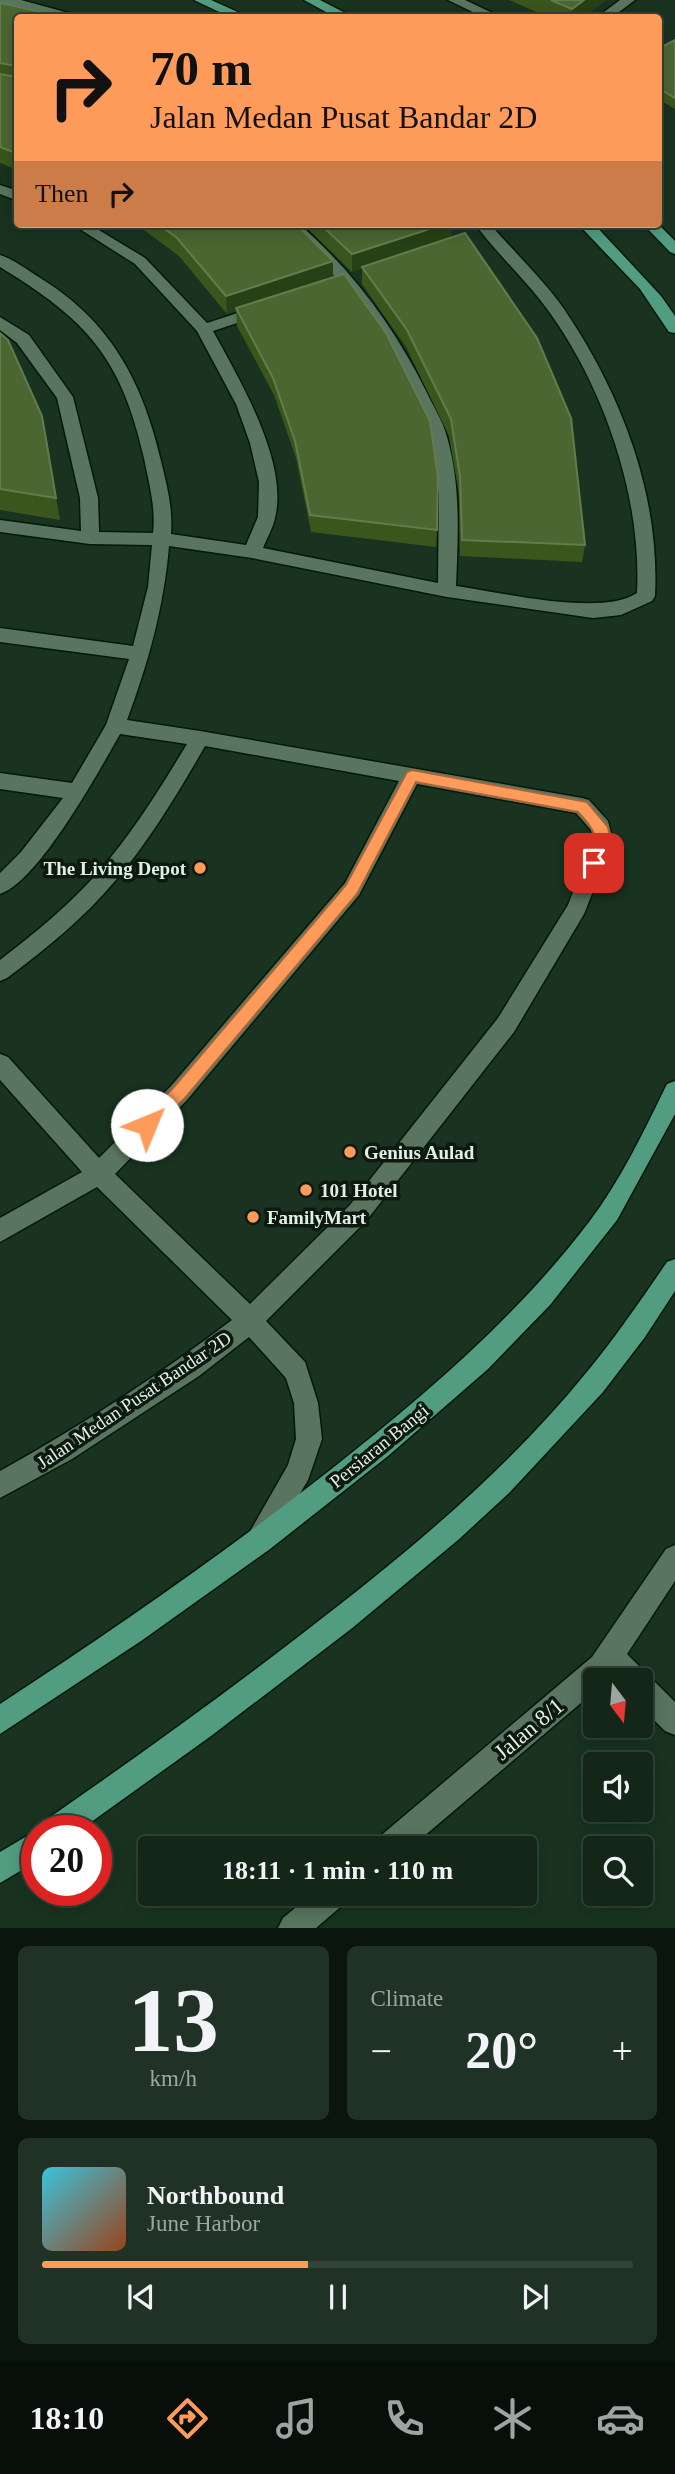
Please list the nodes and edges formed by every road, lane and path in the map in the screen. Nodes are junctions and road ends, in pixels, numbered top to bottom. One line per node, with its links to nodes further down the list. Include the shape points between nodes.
1 (5, 0): 7 (street)
2 (200, 0): 8 (main road)
3 (310, 0): 6 (main road)
4 (454, 0): 10 (street)
5 (629, 0): 11 (street)
6 (325, 4): 9 (main road)
7 (64, 14)
8 (236, 14)
9 (342, 14)
10 (488, 14)
11 (608, 14)
12 (86, 228): 22 (street, via 139,261)
13 (294, 228): 27 (street, via 350,282 381,322 439,436 450,519)
14 (589, 228): 21 (main road, via 629,268)
15 (654, 228): 17 (main road)
16 (484, 232): 27 (street, via 557,311 602,388 624,443 638,498 649,556 646,596 617,611 593,611)
17 (675, 249)
18 (5, 268): 25 (street, via 49,290 100,337 125,375 155,465 164,511)
19 (284, 303): 22 (street)
20 (0, 322): 24 (street, via 23,339 65,397 89,498)
21 (675, 328)
22 (204, 329): 26 (street, via 244,404 267,482 267,517)
23 (0, 526): 24 (street)
24 (90, 538): 25 (street)
25 (161, 539): 26 (street); 29 (street, via 157,587)
26 (252, 552): 27 (street)
27 (447, 592)
28 (0, 635): 29 (street)
29 (140, 654): 30 (street)
30 (115, 726): 31 (street, Jalan Medan Pusat Bandar 2D); 34 (street)
31 (200, 738): 32 (street, Jalan Medan Pusat Bandar 2D); 36 (street, via 119,861 41,940)
32 (412, 776): 39 (street, via 352,889 179,1093); 42 (street, Jalan Medan Pusat Bandar 2D, via 582,806 601,827 603,841 577,908 506,1026 358,1213)
33 (0, 781): 34 (street)
34 (78, 792): 35 (street, via 28,858)
35 (0, 886)
36 (0, 972)
37 (0, 1064): 39 (street)
38 (675, 1091): 44 (main road, Persiaran Bangi, via 625,1188 597,1230 514,1328 390,1439)
39 (99, 1174): 40 (street); 42 (street)
40 (0, 1231)
41 (675, 1270): 51 (main road, via 579,1403 457,1525 387,1587)
42 (250, 1321): 43 (street, Jalan Medan Pusat Bandar 2D, via 167,1382); 44 (street, via 296,1371 306,1403 309,1439 299,1471)
43 (0, 1485)
44 (255, 1546): 49 (main road, Persiaran Bangi)
45 (675, 1558): 46 (street, Jalan 8/1)
46 (610, 1656): 47 (street); 52 (street, Jalan 8/1)
47 (622, 1668)
48 (653, 1699): 50 (street)
49 (0, 1720)
50 (675, 1721)
51 (77, 1815)
52 (402, 1836)
53 (21, 1855): 54 (main road)
54 (0, 1869)
55 (320, 1906): 56 (street)
56 (293, 1928)

